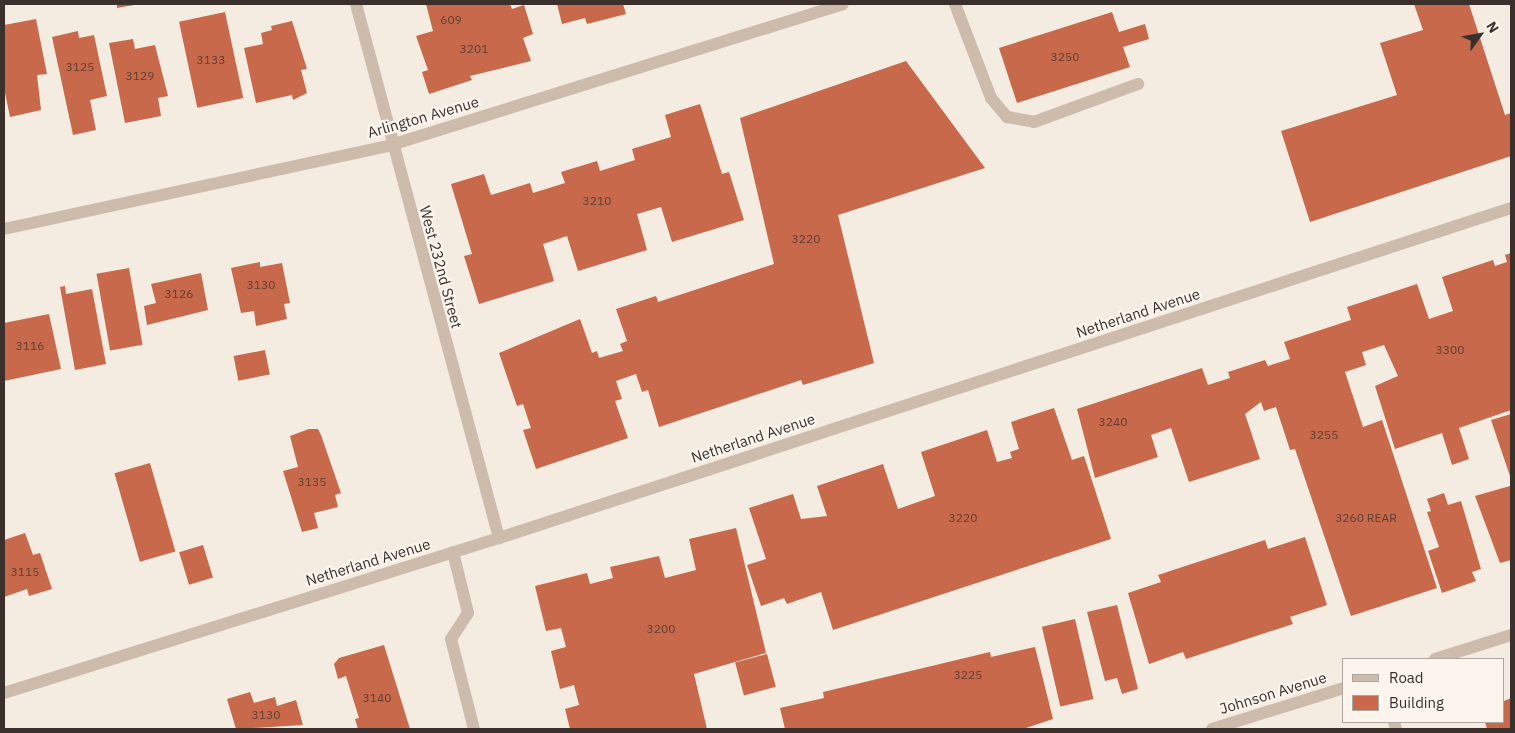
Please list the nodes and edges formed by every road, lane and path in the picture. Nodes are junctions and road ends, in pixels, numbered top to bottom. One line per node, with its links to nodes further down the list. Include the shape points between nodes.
1 (356, 4): 5 (street, West 232nd Street)
2 (843, 4): 5 (street, Arlington Avenue)
3 (955, 4): 4 (street, via 991,98 1007,117 1034,122)
4 (1138, 84)
5 (391, 145): 7 (street, Arlington Avenue); 8 (street, West 232nd Street)
6 (1511, 208): 8 (street, Netherland Avenue)
7 (4, 229)
8 (499, 538): 9 (street, Netherland Avenue)
9 (453, 552): 13 (street, Netherland Avenue); 14 (street, via 468,613 452,639)
10 (1511, 635): 11 (street)
11 (1438, 658)
12 (1342, 689): 15 (street, Johnson Avenue)
13 (4, 694)
14 (474, 729)
15 (1212, 729)

